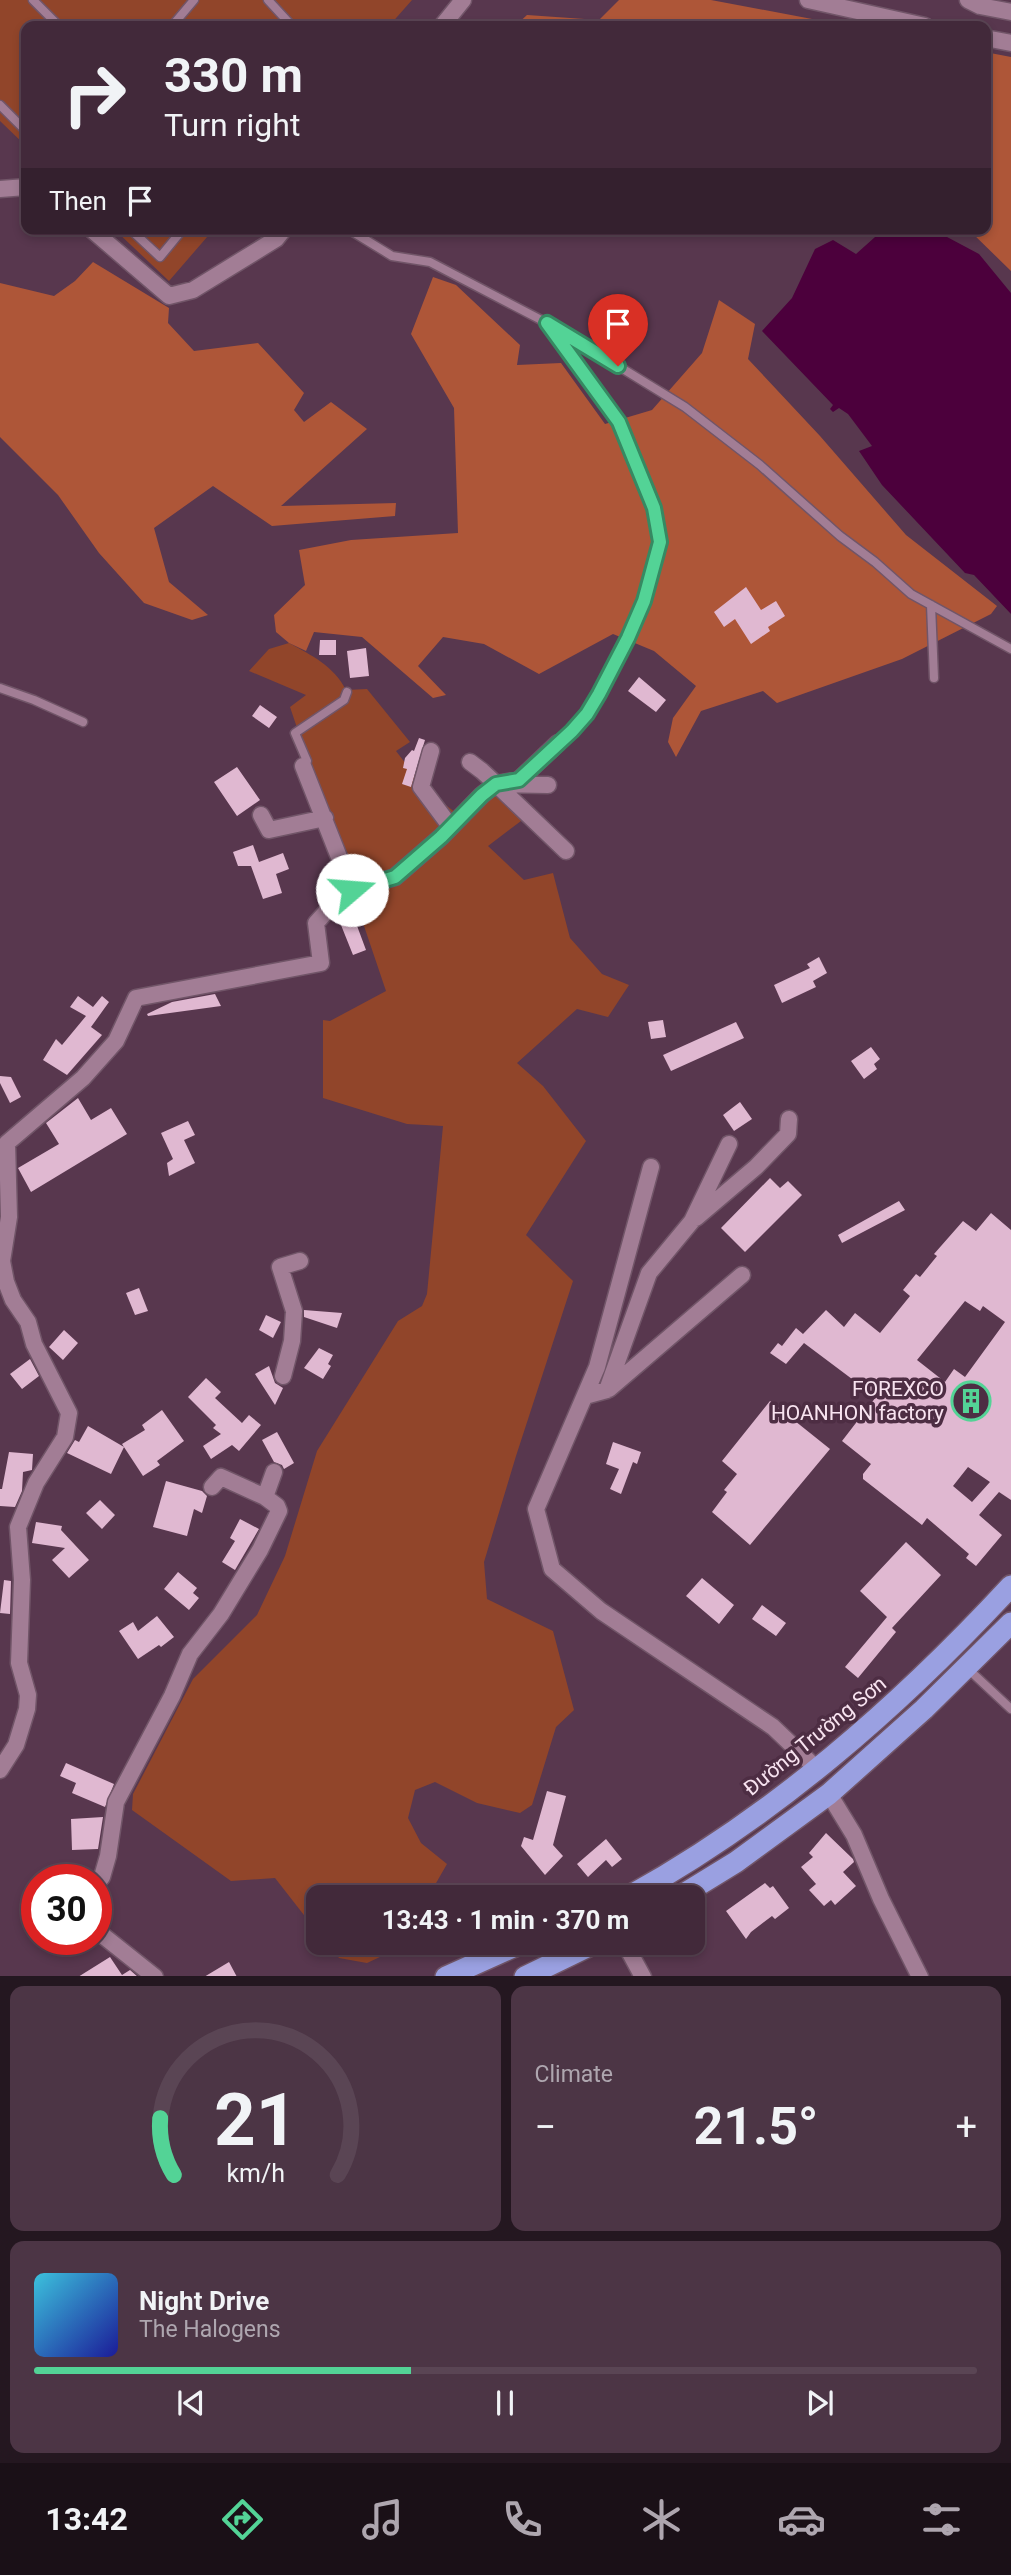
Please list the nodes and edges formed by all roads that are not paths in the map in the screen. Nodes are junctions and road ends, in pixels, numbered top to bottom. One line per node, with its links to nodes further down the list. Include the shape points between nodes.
1 (33, 0): 8 (lane)
2 (194, 0): 9 (lane)
3 (268, 0): 10 (lane)
4 (463, 0): 11 (street)
5 (808, 0): 12 (street)
6 (968, 0): 7 (street)
7 (1011, 12)
8 (54, 21)
9 (176, 21)
10 (287, 21)
11 (446, 21)
12 (902, 21)
13 (991, 39): 14 (street)
14 (1011, 43)
15 (0, 105): 16 (lane)
16 (21, 126)
17 (21, 187): 18 (street)
18 (0, 189)
19 (98, 235): 22 (street, via 169,296 193,290)
20 (136, 235): 21 (lane, via 160,257)
21 (178, 235)
22 (275, 235)
23 (358, 235): 24 (lane, via 392,256 430,261)
24 (547, 323): 25 (lane, via 685,407 911,594); 31 (lane, via 619,422 654,508 660,542 628,638 587,714)
25 (931, 604): 26 (lane); 27 (lane)
26 (1011, 649)
27 (934, 678)
28 (0, 688): 30 (lane)
29 (347, 692): 34 (lane, via 344,700 295,733 307,761)
30 (83, 722)
31 (558, 743): 35 (street, via 519,780)
32 (431, 751): 39 (street, via 421,787)
33 (470, 762): 35 (street)
34 (303, 766): 38 (street)
35 (496, 784): 36 (street); 39 (street); 40 (street)
36 (548, 785)
37 (261, 815): 38 (street, via 269,830)
38 (326, 818): 41 (street)
39 (450, 826): 41 (street, via 395,877)
40 (566, 851)
41 (352, 890): 46 (street, via 343,893 316,923 321,963 136,998 108,1050 83,1078 7,1143 9,1217)
42 (789, 1119): 45 (street, via 788,1134 773,1151)
43 (729, 1144): 45 (street)
44 (651, 1167): 51 (street, via 597,1367)
45 (692, 1221): 50 (street, via 649,1273)
46 (1, 1249): 60 (street, via 13,1300 28,1322 34,1344 69,1413 65,1437 36,1483 19,1527 19,1663 28,1695 16,1745)
47 (300, 1261): 49 (street, via 280,1267 294,1311)
48 (742, 1276): 50 (street)
49 (283, 1376)
50 (607, 1391): 51 (street)
51 (584, 1395): 59 (street, via 536,1509 552,1569 601,1611 773,1727)
52 (274, 1472): 54 (street)
53 (212, 1486): 54 (street, via 221,1476)
54 (265, 1497): 62 (street, via 279,1511 273,1525 221,1614 190,1654 116,1802)
55 (1011, 1586): 59 (highway, Đường Trường Sơn, via 949,1653)
56 (1011, 1623): 57 (highway)
57 (967, 1668): 58 (lane); 61 (highway)
58 (1011, 1709)
59 (817, 1769): 63 (highway, Đường Trường Sơn, via 721,1841)
60 (0, 1770)
61 (829, 1794): 64 (highway); 73 (street, via 855,1835)
62 (106, 1864)
63 (649, 1885)
64 (699, 1885)
65 (112, 1942): 69 (street)
66 (494, 1955): 70 (highway)
67 (569, 1955): 71 (highway)
68 (631, 1955): 72 (street)
69 (155, 1976)
70 (446, 1976)
71 (525, 1976)
72 (643, 1976)
73 (919, 1976)

